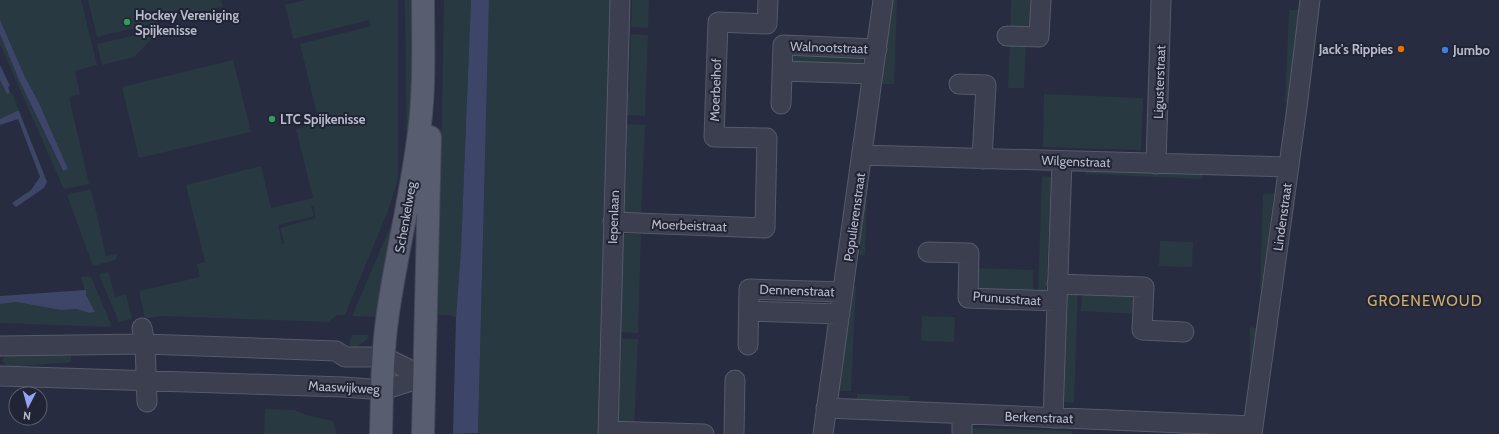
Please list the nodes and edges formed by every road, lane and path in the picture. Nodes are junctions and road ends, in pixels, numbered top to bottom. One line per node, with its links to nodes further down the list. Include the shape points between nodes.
1 (423, 0): 31 (main road, Schenkelweg, via 420,124 388,313)
2 (434, 0): 33 (main road, Schenkelweg)
3 (620, 0): 20 (street, Iepenlaan)
4 (768, 0): 21 (street, Moerbeihof, via 767,24 718,22 714,137 767,138)
5 (883, 0): 10 (street, Populierenstraat)
6 (1041, 0): 9 (street, via 1039,37)
7 (1161, 0): 18 (street, Ligusterstraat)
8 (1310, 0): 19 (street, Lindenstraat)
9 (1007, 36)
10 (876, 49): 11 (street, Walnootstraat, via 783,45); 12 (street, Populierenstraat)
11 (782, 71): 12 (street, Walnootstraat); 14 (street, Walnootstraat)
12 (873, 74): 15 (street, Populierenstraat)
13 (959, 84): 16 (street, via 986,85)
14 (781, 104)
15 (862, 155): 16 (street, Wilgenstraat); 23 (street, Populierenstraat)
16 (982, 159): 17 (street, Wilgenstraat)
17 (1062, 161): 18 (street, Wilgenstraat); 24 (street, Prunusstraat)
18 (1156, 164): 19 (street, Wilgenstraat)
19 (1289, 168): 41 (street, Lindenstraat)
20 (613, 222): 21 (street, Moerbeistraat); 42 (street, Iepenlaan)
21 (765, 228)
22 (928, 252): 24 (street, Prunusstraat, via 969,253 968,298)
23 (843, 292): 25 (street, Dennenstraat, via 749,289); 26 (street, Populierenstraat)
24 (1057, 292): 27 (street, Prunusstraat, via 1144,287 1142,330); 40 (street, Prunusstraat)
25 (749, 311): 26 (street, Dennenstraat); 30 (street, Dennenstraat)
26 (840, 314): 38 (street, Populierenstraat)
27 (1184, 332)
28 (143, 336): 29 (street); 31 (street, via 328,350 336,351 345,357); 35 (street)
29 (0, 346)
30 (748, 346)
31 (384, 357): 33 (street); 36 (main road, Schenkelweg)
32 (0, 376): 35 (street, Maaswijkweg)
33 (424, 377): 36 (street, Maaswijkweg); 44 (main road, Schenkelweg)
34 (735, 380): 46 (street)
35 (147, 381): 36 (street, Maaswijkweg); 37 (street)
36 (383, 390): 43 (main road, Schenkelweg)
37 (147, 402)
38 (826, 408): 39 (street, Berkenstraat); 47 (street, Populierenstraat)
39 (962, 414): 40 (street, Berkenstraat); 48 (street)
40 (1053, 418): 41 (street, Berkenstraat)
41 (1253, 430)
42 (608, 433): 45 (street)
43 (381, 434)
44 (423, 434)
45 (704, 434)
46 (734, 434)
47 (823, 434)
48 (962, 434)

